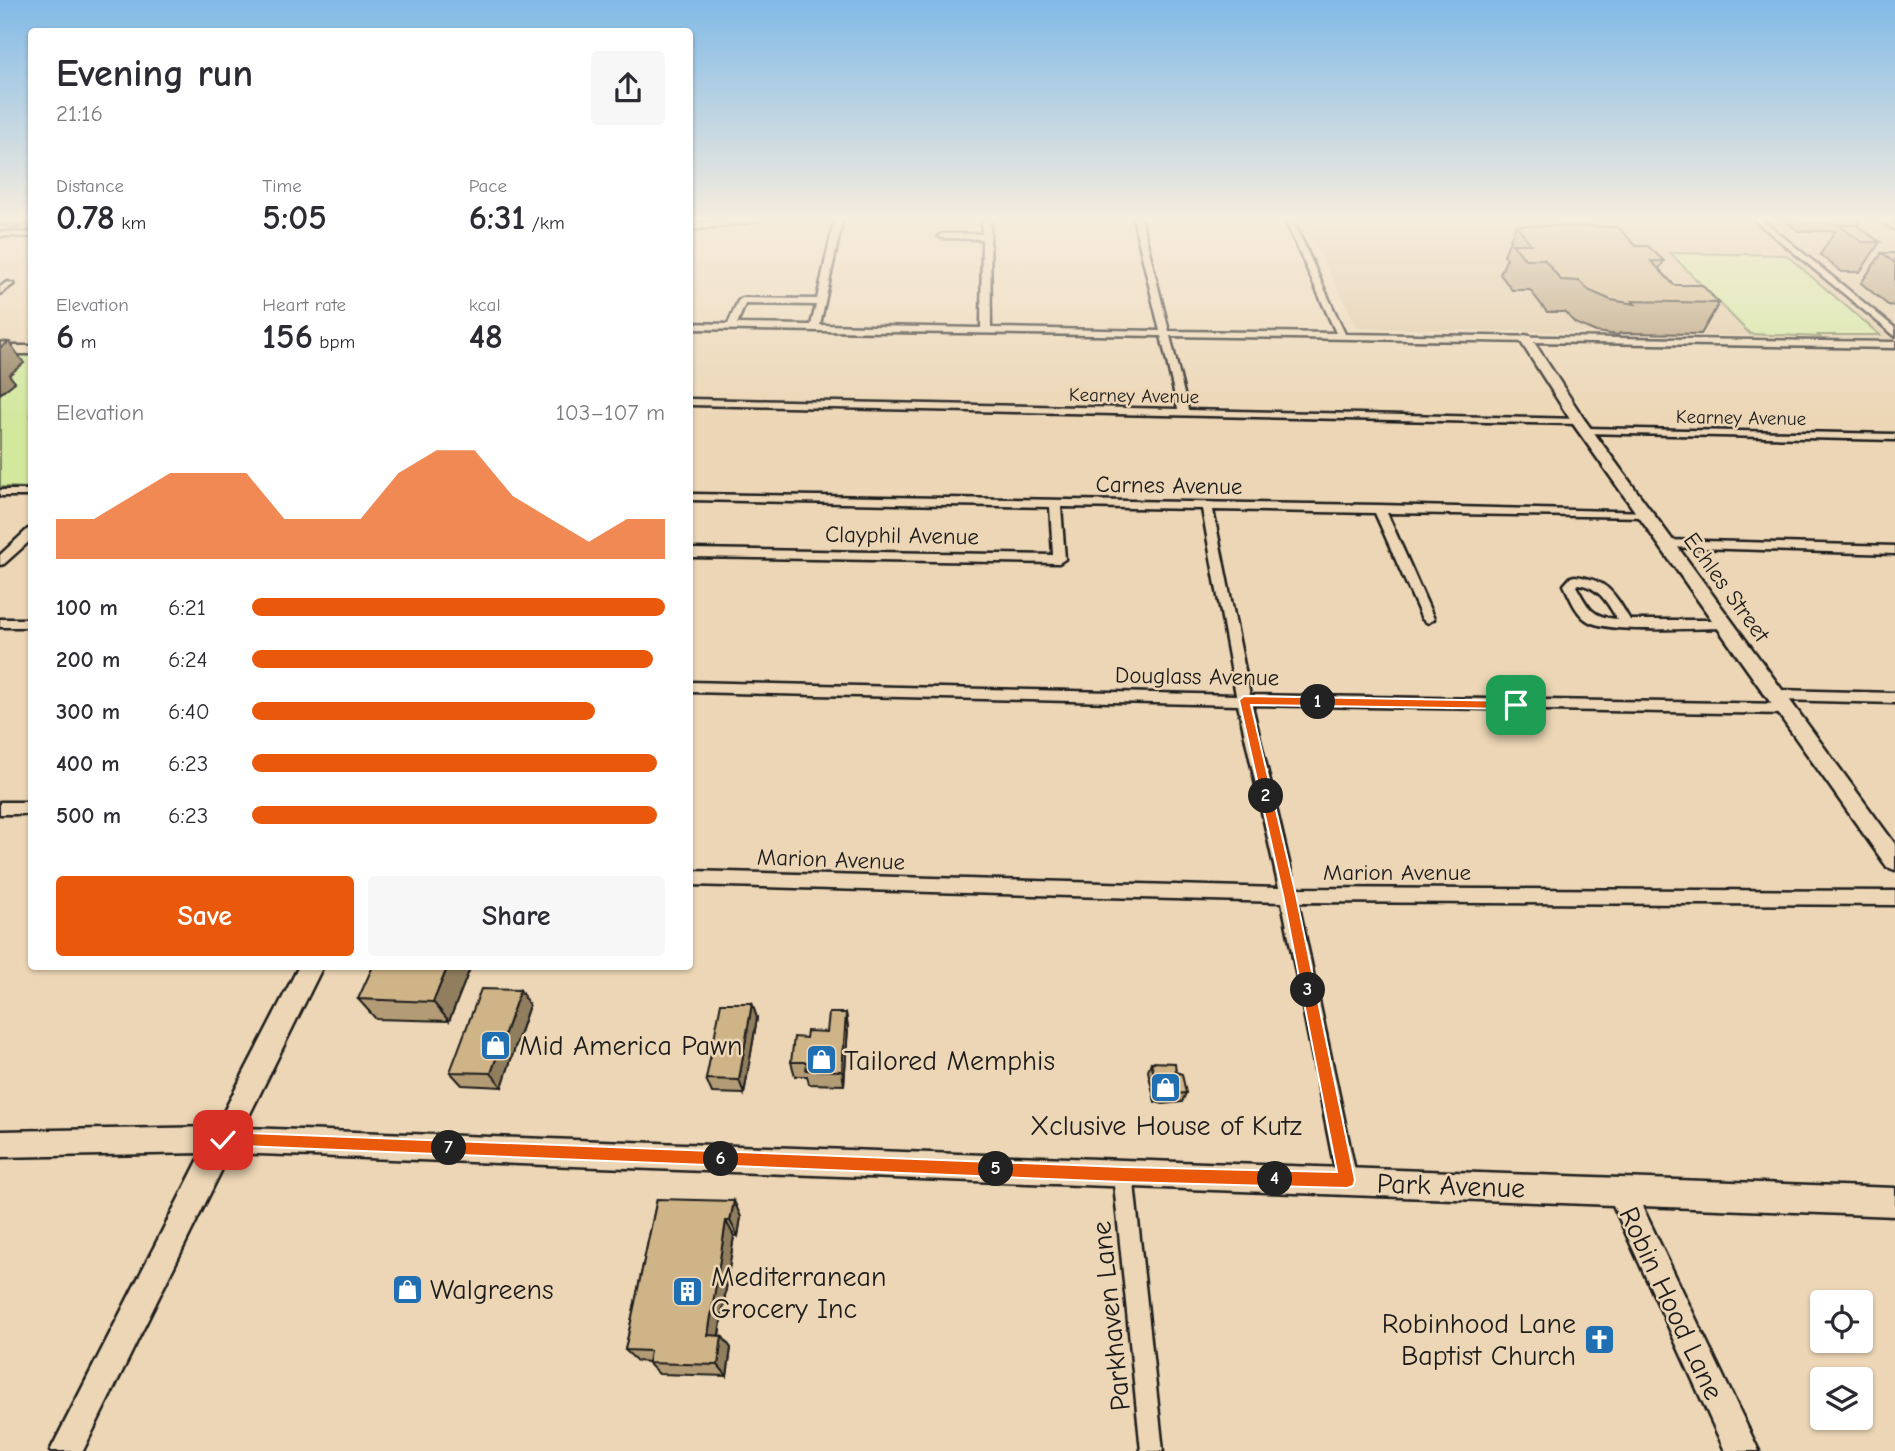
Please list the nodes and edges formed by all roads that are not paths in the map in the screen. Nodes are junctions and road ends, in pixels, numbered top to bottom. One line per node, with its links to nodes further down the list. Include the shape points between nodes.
1 (824, 286): 6 (street)
2 (986, 286): 10 (street)
3 (1154, 286): 12 (street)
4 (1319, 286): 13 (street)
5 (1838, 286): 11 (street)
6 (821, 302): 8 (street, via 742,301); 9 (street)
7 (693, 326): 8 (street)
8 (732, 326): 9 (street)
9 (815, 328): 10 (street)
10 (986, 331): 12 (street)
11 (1895, 333)
12 (1166, 334): 13 (street); 19 (street)
13 (1342, 336): 14 (street)
14 (1525, 339): 15 (street); 20 (main road, Echles Street)
15 (1895, 345)
16 (0, 350): 17 (main road)
17 (28, 350)
18 (693, 402): 19 (street, Kearney Avenue)
19 (1184, 413): 20 (street, Kearney Avenue)
20 (1582, 426): 21 (street, Kearney Avenue); 28 (main road, Echles Street)
21 (1895, 437)
22 (0, 493): 23 (street)
23 (28, 494)
24 (693, 497): 25 (street, Carnes Avenue)
25 (1055, 504): 26 (street, Carnes Avenue); 32 (street, Clayphil Avenue, via 1059,559)
26 (1207, 506): 27 (street, Carnes Avenue); 41 (street)
27 (1379, 508): 28 (street, Carnes Avenue); 34 (street)
28 (1647, 514): 30 (main road, Echles Street)
29 (28, 536): 33 (street)
30 (1667, 544): 31 (street); 38 (main road, Echles Street)
31 (1895, 550)
32 (693, 553)
33 (0, 561)
34 (1428, 619)
35 (0, 623): 36 (street)
36 (28, 623)
37 (1626, 624): 38 (street)
38 (1726, 624): 42 (main road, Echles Street)
39 (693, 687): 41 (street, Douglass Avenue)
40 (1895, 698): 42 (street, Douglass Avenue)
41 (1244, 700): 42 (street, Douglass Avenue); 47 (street)
42 (1782, 702): 45 (main road, Echles Street)
43 (0, 808): 44 (street)
44 (28, 808)
45 (1895, 861)
46 (693, 878): 47 (street, Marion Avenue)
47 (1289, 895): 48 (street, Marion Avenue); 53 (street)
48 (1895, 898)
49 (309, 970): 50 (main road)
50 (223, 1140): 51 (main road, Park Avenue); 52 (main road, Park Avenue); 56 (main road)
51 (0, 1144)
52 (1123, 1174): 53 (main road, Park Avenue); 57 (street, Parkhaven Lane)
53 (1347, 1180): 54 (main road, Park Avenue)
54 (1621, 1192): 55 (main road, Park Avenue); 58 (street, Robin Hood Lane)
55 (1895, 1202)
56 (66, 1451)
57 (1152, 1451)
58 (1743, 1451)

